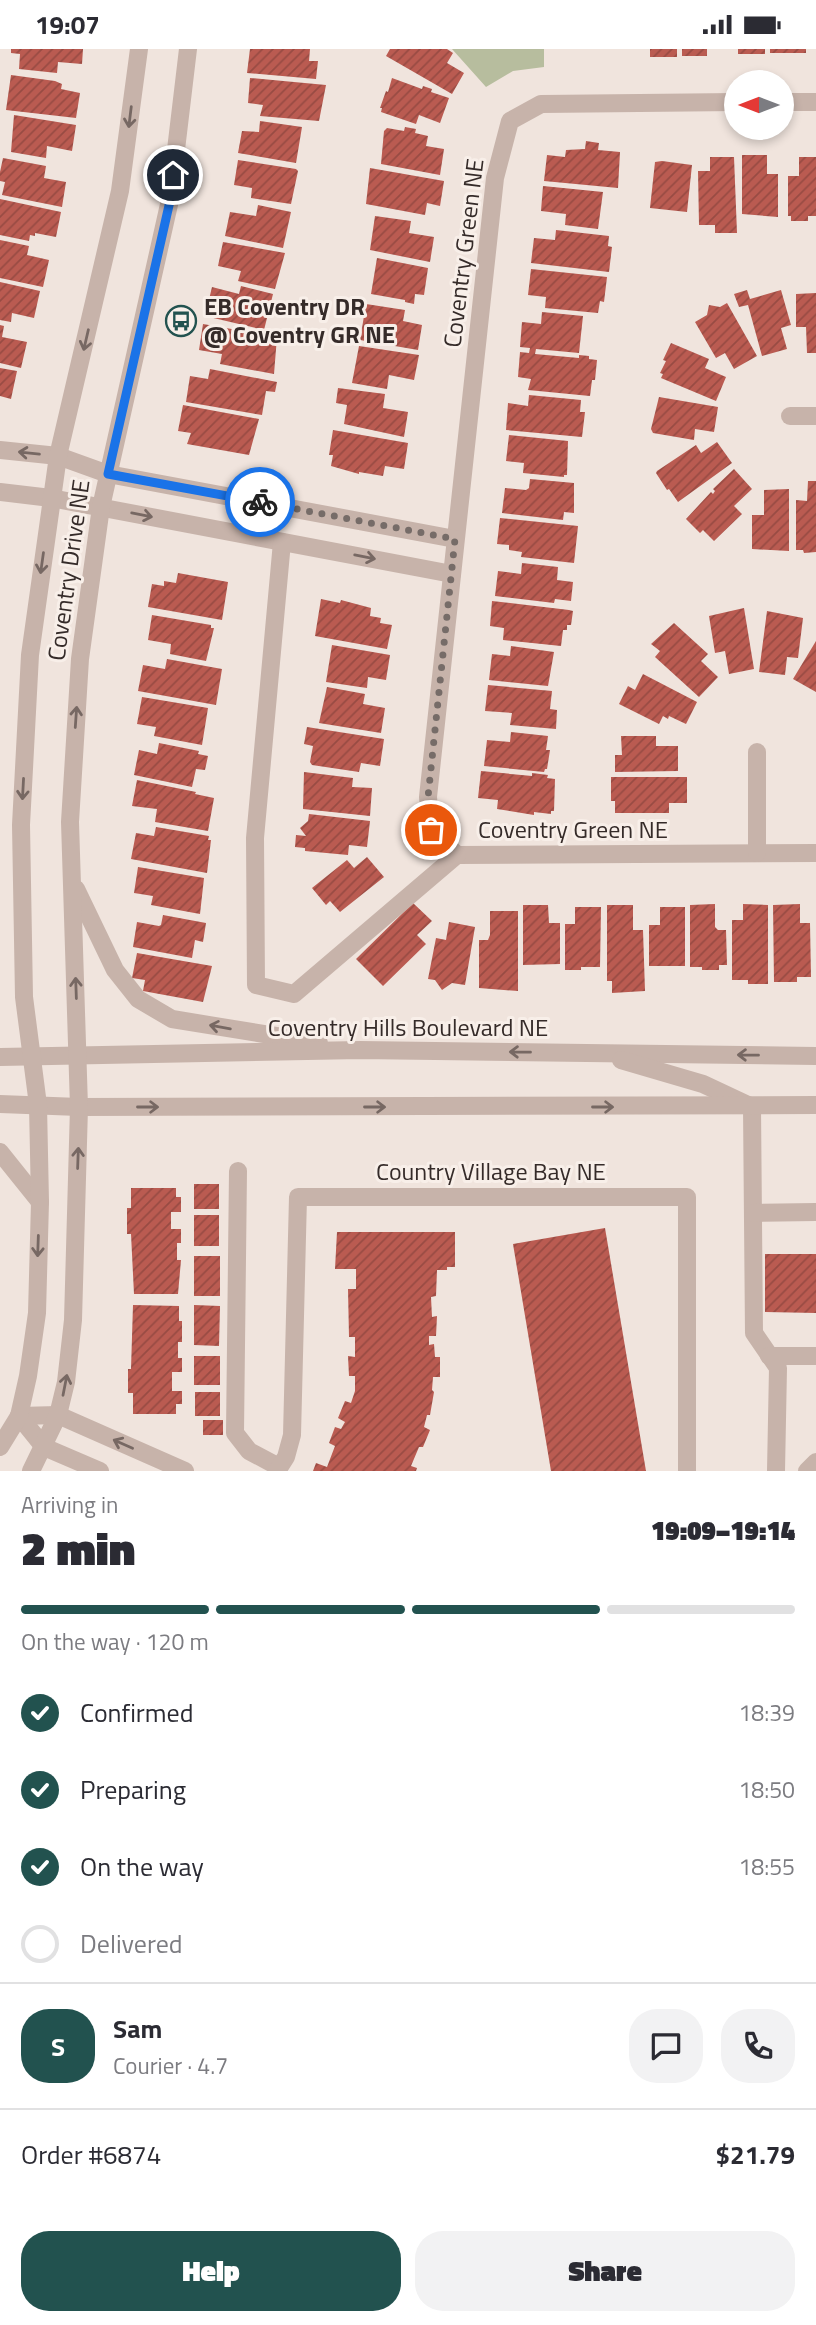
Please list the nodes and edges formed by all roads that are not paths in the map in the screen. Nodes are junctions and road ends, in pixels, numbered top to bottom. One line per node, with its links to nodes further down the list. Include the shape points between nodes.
1 (139, 49): 9 (street, Coventry Drive NE, one-way to 9, via 120,191)
2 (188, 49): 10 (street, Coventry Drive NE, via 170,201)
3 (724, 102): 14 (street, Coventry Green NE, via 541,104 510,121 495,178)
4 (794, 102): 5 (street)
5 (816, 102)
6 (790, 416): 7 (street)
7 (816, 416)
8 (0, 450): 9 (street, one-way to 8)
9 (58, 456): 10 (street); 12 (street, Coventry Drive NE)
10 (108, 474): 13 (street, Coventry Drive NE); 14 (street)
11 (0, 492): 12 (street)
12 (51, 498): 13 (street); 27 (street, Coventry Drive NE, one-way to 27, via 30,655 21,825 24,997)
13 (101, 507): 15 (street, one-way to 15); 21 (street, Coventry Drive NE, one-way to 13, via 70,823 80,659)
14 (455, 539): 16 (street, Coventry Green NE)
15 (282, 542): 16 (street, one-way to 16); 20 (street, via 255,838 256,985 294,994)
16 (452, 574): 20 (street, Coventry Green NE, via 428,797 431,830)
17 (757, 752): 18 (street)
18 (757, 853): 19 (street, Coventry Green NE); 20 (street, Coventry Green NE)
19 (816, 853)
20 (457, 855)
21 (73, 883): 22 (street, one-way to 21, via 173,1019 162,1013 138,999 115,970); 24 (street, Coventry Drive NE, one-way to 21)
22 (360, 1050): 23 (street, Coventry Hills Boulevard NE, one-way to 22); 24 (street, Coventry Hills Boulevard NE)
23 (597, 1053): 25 (street, Coventry Hills Boulevard NE, one-way to 23); 32 (street, via 703,1084)
24 (78, 1056): 27 (street, Coventry Hills Boulevard NE); 31 (street, Coventry Drive NE)
25 (816, 1056)
26 (0, 1057): 27 (street, Coventry Hills Boulevard NE)
27 (30, 1057): 29 (street, Coventry Drive NE)
28 (0, 1104): 29 (street)
29 (38, 1105): 31 (street); 35 (street, Coventry Drive NE)
30 (816, 1105): 32 (street)
31 (79, 1107): 32 (street, one-way to 32); 40 (street, Coventry Drive NE, one-way to 31, via 73,1320)
32 (752, 1107): 37 (street)
33 (0, 1152): 35 (street)
34 (238, 1171): 45 (street, via 235,1433 249,1451)
35 (40, 1202): 41 (street, Coventry Drive NE, one-way to 41, via 37,1313)
36 (816, 1212): 37 (street)
37 (754, 1213): 38 (street, via 754,1333)
38 (769, 1356): 39 (street); 50 (street, via 778,1369)
39 (816, 1356)
40 (58, 1415): 41 (street); 43 (street, Coventry Drive NE); 48 (street, one-way to 40)
41 (19, 1416): 42 (street, Coventry Drive NE); 43 (street)
42 (0, 1447)
43 (44, 1447): 46 (street, Coventry Drive NE); 47 (street)
44 (816, 1462): 51 (street)
45 (278, 1469): 49 (street, Country Village Bay NE, via 292,1436 299,1197 687,1197)
46 (32, 1471)
47 (100, 1471)
48 (185, 1471)
49 (687, 1471)
50 (776, 1471)
51 (807, 1471)

